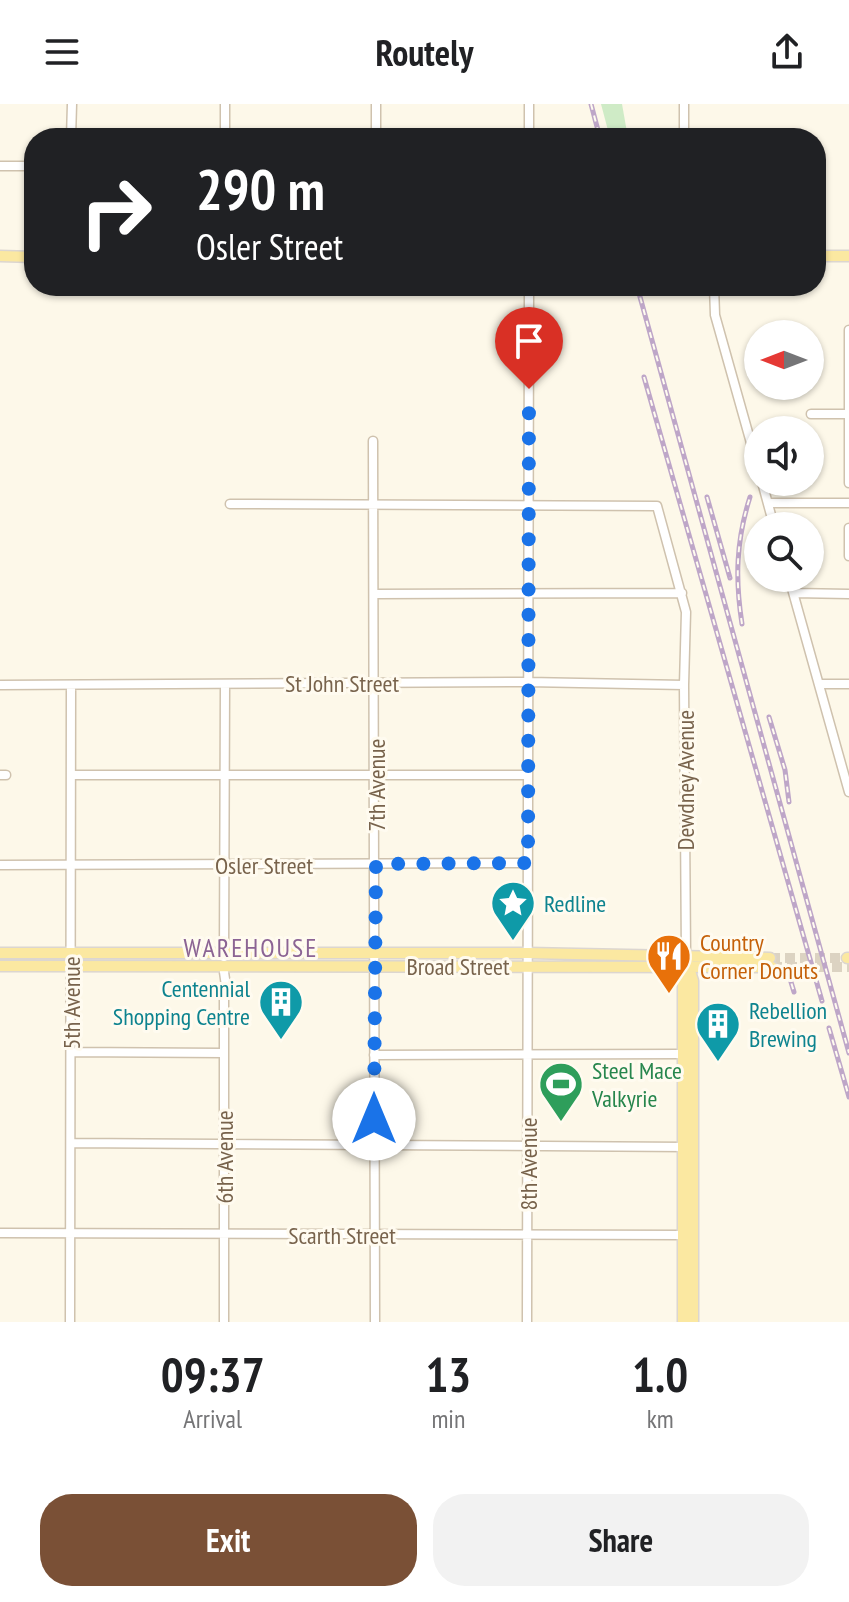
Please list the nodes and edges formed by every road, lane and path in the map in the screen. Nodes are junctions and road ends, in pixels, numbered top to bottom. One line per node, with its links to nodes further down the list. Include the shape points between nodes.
1 (72, 104): 6 (street)
2 (225, 104): 7 (street)
3 (376, 104): 8 (street)
4 (529, 104): 9 (street)
5 (684, 104): 10 (street)
6 (71, 128)
7 (225, 128)
8 (376, 128)
9 (529, 128)
10 (684, 128)
11 (0, 166): 12 (street)
12 (24, 166)
13 (0, 256): 16 (main road)
14 (826, 256): 15 (main road)
15 (849, 256)
16 (24, 257)
17 (529, 296): 30 (street, 8th Avenue)
18 (714, 296): 22 (street)
19 (849, 330): 21 (street)
20 (811, 414): 21 (street)
21 (849, 414): 24 (street)
22 (744, 418)
23 (373, 441): 29 (street, 7th Avenue)
24 (849, 483)
25 (766, 496): 26 (street)
26 (768, 503): 27 (street); 31 (street)
27 (849, 503)
28 (230, 504): 29 (street)
29 (375, 504): 30 (street); 36 (street, 7th Avenue)
30 (529, 504): 34 (street, Dewdney Avenue, via 657,506); 37 (street, 8th Avenue)
31 (770, 512)
32 (849, 528): 33 (street)
33 (849, 556)
34 (682, 593): 37 (street); 46 (street, Dewdney Avenue)
35 (794, 593): 38 (street); 42 (street)
36 (375, 594): 37 (street); 40 (street, 7th Avenue)
37 (529, 594): 39 (street, 8th Avenue)
38 (849, 594)
39 (528, 682): 40 (street, St John Street); 46 (street, St John Street); 51 (street, 8th Avenue)
40 (375, 683): 41 (street, St John Street); 50 (street, 7th Avenue)
41 (225, 684): 45 (street, St John Street); 47 (street, 6th Avenue)
42 (819, 684): 43 (street); 48 (street)
43 (849, 684)
44 (0, 685): 45 (street, St John Street)
45 (71, 685): 49 (street, 5th Avenue)
46 (684, 685): 62 (street, Dewdney Avenue)
47 (225, 774): 49 (street); 50 (street); 57 (street, 6th Avenue)
48 (846, 774): 52 (street)
49 (71, 775): 56 (street, 5th Avenue)
50 (375, 775): 51 (street); 54 (street, 7th Avenue)
51 (528, 775): 53 (street, 8th Avenue)
52 (849, 792)
53 (528, 863): 54 (street, Osler Street); 60 (street, 8th Avenue)
54 (376, 864): 57 (street, Osler Street); 61 (street, 7th Avenue)
55 (0, 865): 56 (street, Osler Street)
56 (72, 865): 57 (street, Osler Street); 59 (street, 5th Avenue)
57 (225, 865): 63 (street, 6th Avenue)
58 (0, 953): 59 (main road, Broad Street)
59 (72, 953): 63 (main road, Broad Street); 64 (street, 5th Avenue)
60 (528, 953): 61 (main road, Broad Street); 62 (main road, Broad Street); 67 (street, 8th Avenue)
61 (375, 954): 63 (main road, Broad Street); 66 (street, 7th Avenue)
62 (686, 955): 68 (main road, Dewdney Avenue); 68 (main road, Broad Street, via 771,962)
63 (224, 964): 64 (main road, Broad Street); 66 (main road, Broad Street); 70 (street, 6th Avenue)
64 (71, 965): 65 (main road, Broad Street); 69 (street, 5th Avenue)
65 (0, 966)
66 (375, 966): 67 (main road, Broad Street); 73 (street, 7th Avenue)
67 (528, 967): 68 (main road, Broad Street); 71 (street, 8th Avenue)
68 (688, 967): 72 (main road, Dewdney Avenue, via 683,982); 78 (main road, Dewdney Avenue, via 693,981)
69 (71, 1052): 70 (street); 74 (street, 5th Avenue)
70 (224, 1053): 75 (street, 6th Avenue)
71 (528, 1054): 72 (street); 73 (street); 77 (street, 8th Avenue)
72 (683, 1054): 78 (main road, Dewdney Avenue)
73 (374, 1055): 76 (street, 7th Avenue)
74 (71, 1143): 75 (street); 80 (street, 5th Avenue)
75 (224, 1145): 76 (street); 81 (street, 6th Avenue)
76 (374, 1145): 77 (street); 82 (street, 7th Avenue)
77 (528, 1145): 78 (street); 83 (street, 8th Avenue)
78 (688, 1147): 84 (main road, Dewdney Avenue); 90 (main road, Dewdney Avenue)
79 (0, 1233): 80 (street, Scarth Street)
80 (70, 1233): 81 (street, Scarth Street); 85 (street, 5th Avenue)
81 (224, 1235): 82 (street, Scarth Street); 86 (street, 6th Avenue)
82 (375, 1235): 83 (street, Scarth Street); 87 (street, 7th Avenue)
83 (527, 1235): 84 (street, Scarth Street); 88 (street, 8th Avenue)
84 (683, 1235): 89 (main road, Dewdney Avenue)
85 (70, 1322)
86 (224, 1322)
87 (375, 1322)
88 (527, 1322)
89 (683, 1322)
90 (693, 1322)

